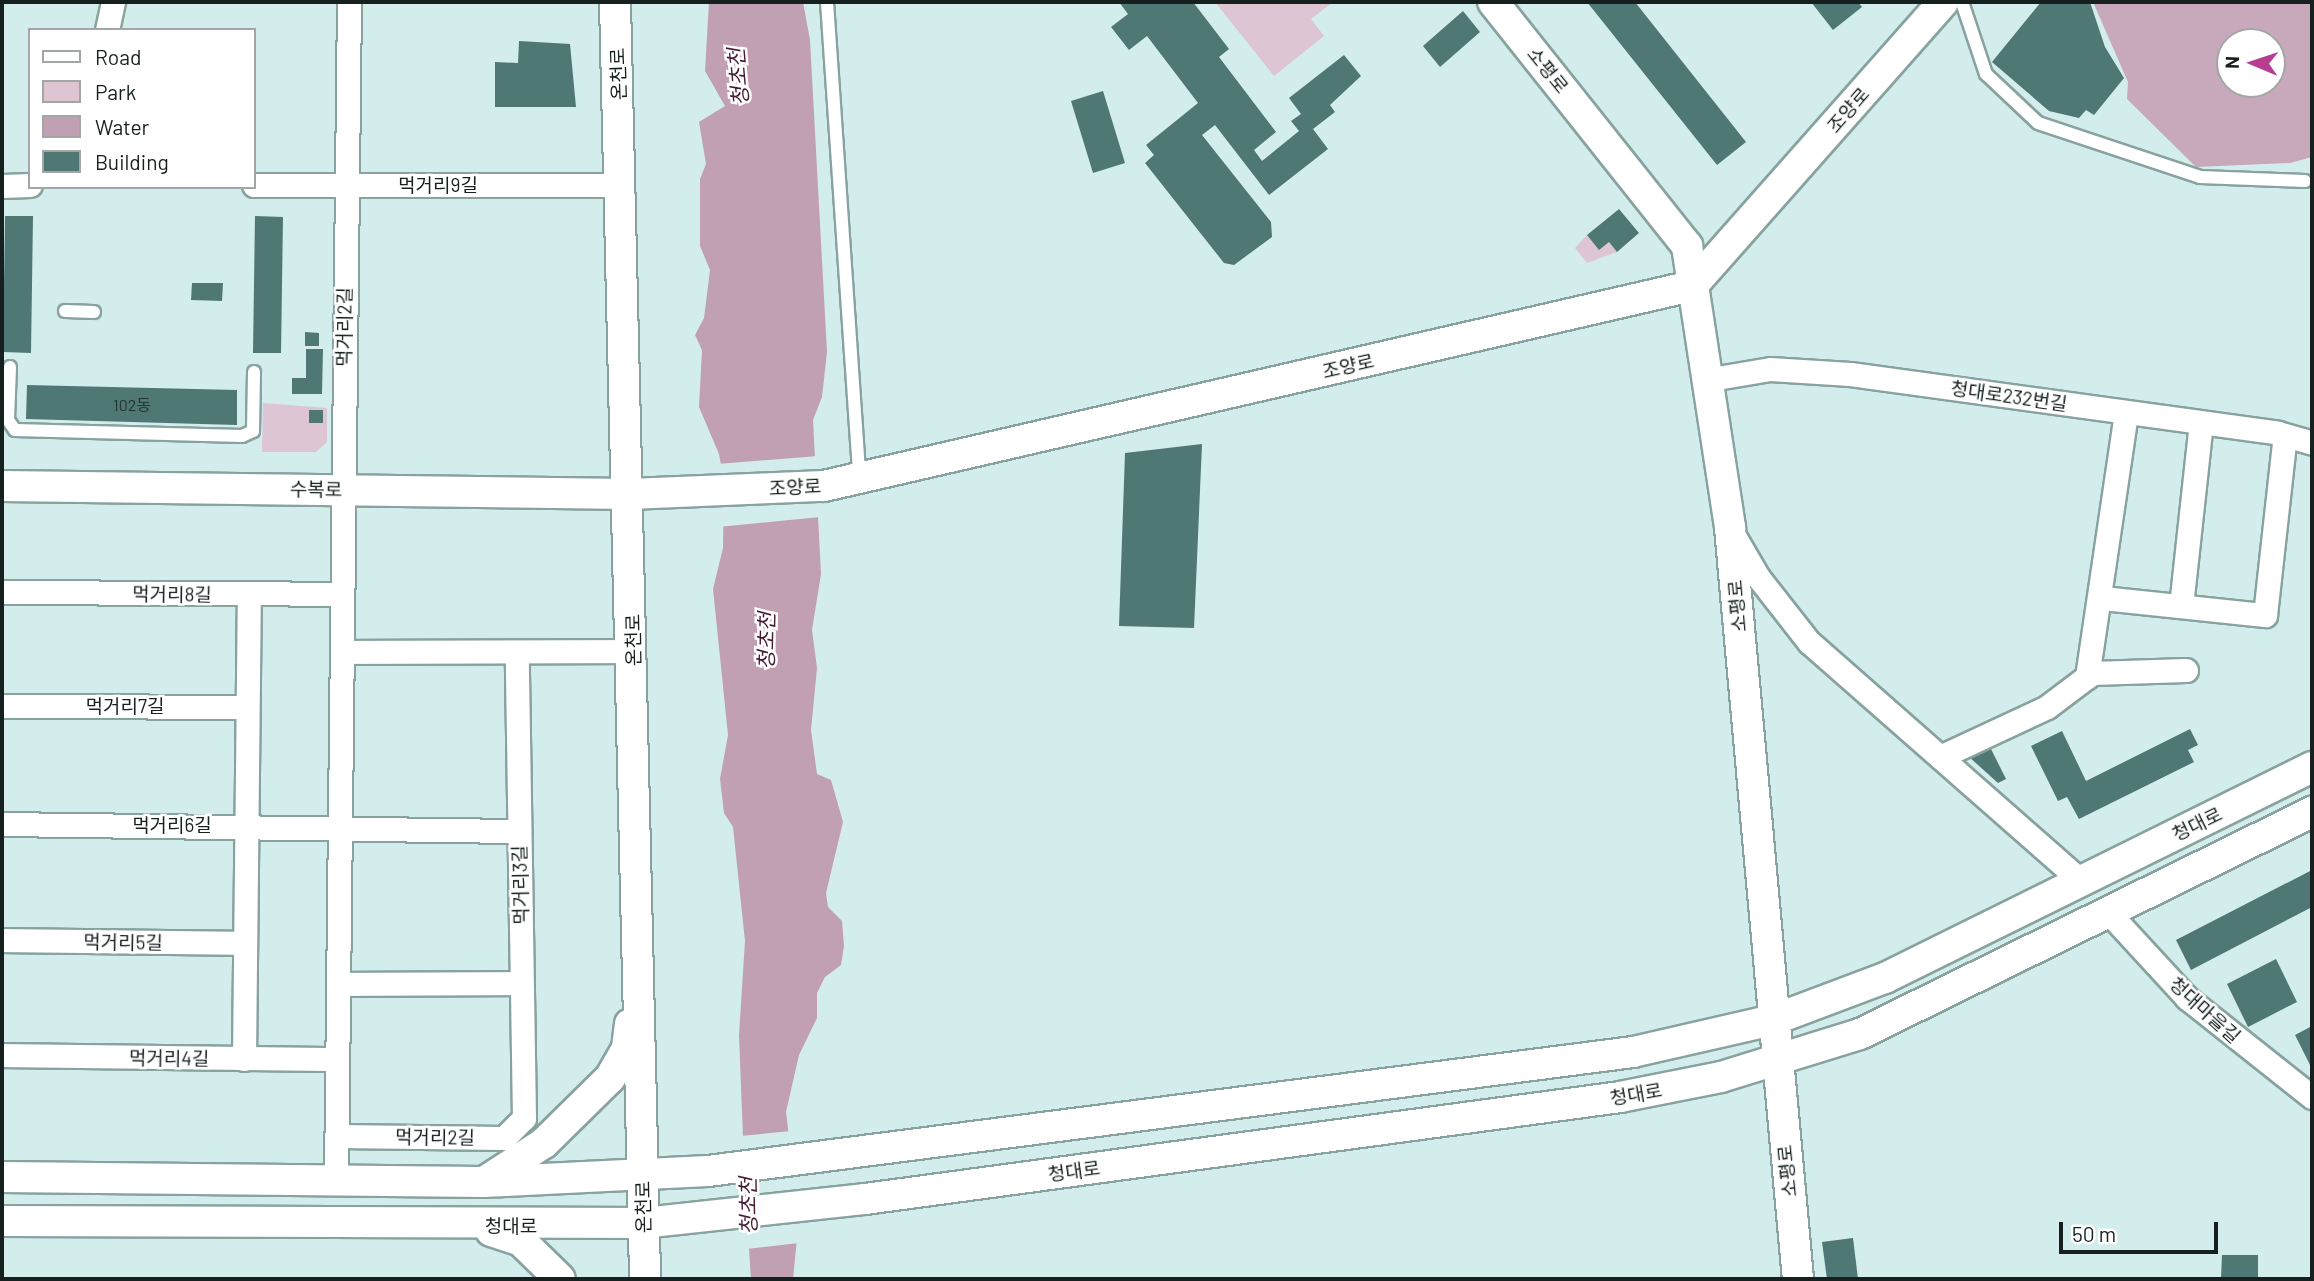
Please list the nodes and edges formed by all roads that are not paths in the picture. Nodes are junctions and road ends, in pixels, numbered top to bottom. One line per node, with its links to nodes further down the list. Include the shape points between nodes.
1 (113, 2): 8 (street)
2 (349, 2): 11 (street, 먹거리2길)
3 (615, 2): 12 (street, 온천로)
4 (827, 2): 25 (lane)
5 (1943, 2): 15 (street, 조양로)
6 (1962, 2): 9 (lane, via 1986,74 2038,123 2200,177)
7 (1499, 4): 15 (street, 소평로, via 1677,228 1687,246)
8 (107, 28)
9 (2305, 181)
10 (256, 185): 11 (street, 먹거리9길)
11 (345, 185): 12 (street, 먹거리9길); 27 (street, 먹거리2길)
12 (622, 185): 28 (street, 온천로)
13 (2, 186): 14 (street)
14 (28, 186)
15 (1692, 286): 20 (street, 소평로); 25 (street, 조양로)
16 (65, 311): 17 (lane)
17 (94, 312)
18 (10, 367): 19 (lane, via 8,420 15,430 242,436 253,431)
19 (254, 372)
20 (1705, 380): 21 (street, 청대로232번길, via 1770,369 1850,374); 29 (street, 소평로)
21 (2126, 413): 22 (street, 청대로232번길); 33 (street)
22 (2201, 423): 23 (street, 청대로232번길); 34 (street)
23 (2285, 435): 24 (street, 청대로232번길); 34 (street, via 2265,615)
24 (2312, 443)
25 (860, 480): 28 (street, 조양로, via 824,486)
26 (2, 486): 27 (street, 수복로)
27 (342, 489): 28 (street, 수복로); 31 (street, 먹거리2길)
28 (630, 494): 35 (street, 온천로)
29 (1730, 528): 42 (street, via 1758,578 1809,642); 56 (street, 소평로)
30 (2, 592): 32 (street, 먹거리8길)
31 (341, 594): 32 (street, 먹거리8길); 36 (street, 먹거리2길)
32 (249, 595): 41 (street)
33 (2102, 598): 34 (street); 39 (street)
34 (2181, 606)
35 (634, 650): 37 (street); 53 (street, 온천로)
36 (342, 652): 37 (street); 47 (street, 먹거리2길)
37 (517, 652): 48 (street, 먹거리3길)
38 (2186, 670): 39 (street)
39 (2087, 677): 42 (street, via 2047,707)
40 (2, 706): 41 (street, 먹거리7길)
41 (247, 707): 46 (street)
42 (1940, 757): 49 (street)
43 (2312, 767): 49 (street, 청대로)
44 (2312, 811): 50 (street, 청대로)
45 (2, 824): 46 (street, 먹거리6길)
46 (246, 825): 47 (street, 먹거리6길); 52 (street)
47 (343, 826): 48 (street); 55 (street, 먹거리2길)
48 (519, 831): 54 (street, 먹거리3길)
49 (2081, 881): 50 (street); 56 (street, 청대로, via 1910,968)
50 (2108, 912): 60 (street, 청대로, via 1900,1016); 61 (street, 청대마을길, via 2187,998)
51 (2, 940): 52 (street, 먹거리5길)
52 (244, 943): 58 (street)
53 (637, 961): 64 (street, 온천로); 67 (street, via 627,1048 610,1078 544,1143)
54 (522, 983): 55 (street); 62 (street, 먹거리3길)
55 (339, 984): 59 (street, 먹거리2길)
56 (1773, 1020): 60 (street, 소평로); 64 (street, 청대로, via 1577,1060 864,1153)
57 (2, 1055): 58 (street, 먹거리4길)
58 (244, 1059): 59 (street, 먹거리4길)
59 (337, 1059): 63 (street, 먹거리2길)
60 (1776, 1062): 69 (street, 청대로, via 1620,1097 866,1199); 73 (street, 소평로)
61 (2312, 1097)
62 (524, 1118): 63 (street, 먹거리2길, via 504,1138)
63 (337, 1136): 66 (street, 먹거리2길)
64 (643, 1176): 67 (street, 청대로); 69 (street, 온천로)
65 (2, 1177): 66 (street, 청대로)
66 (336, 1180): 67 (street, 청대로)
67 (483, 1182)
68 (2, 1221): 70 (street, 청대로)
69 (643, 1223): 70 (street, 청대로); 72 (street, 온천로)
70 (478, 1226): 71 (street, via 521,1241)
71 (560, 1279)
72 (645, 1279)
73 (1798, 1279)

